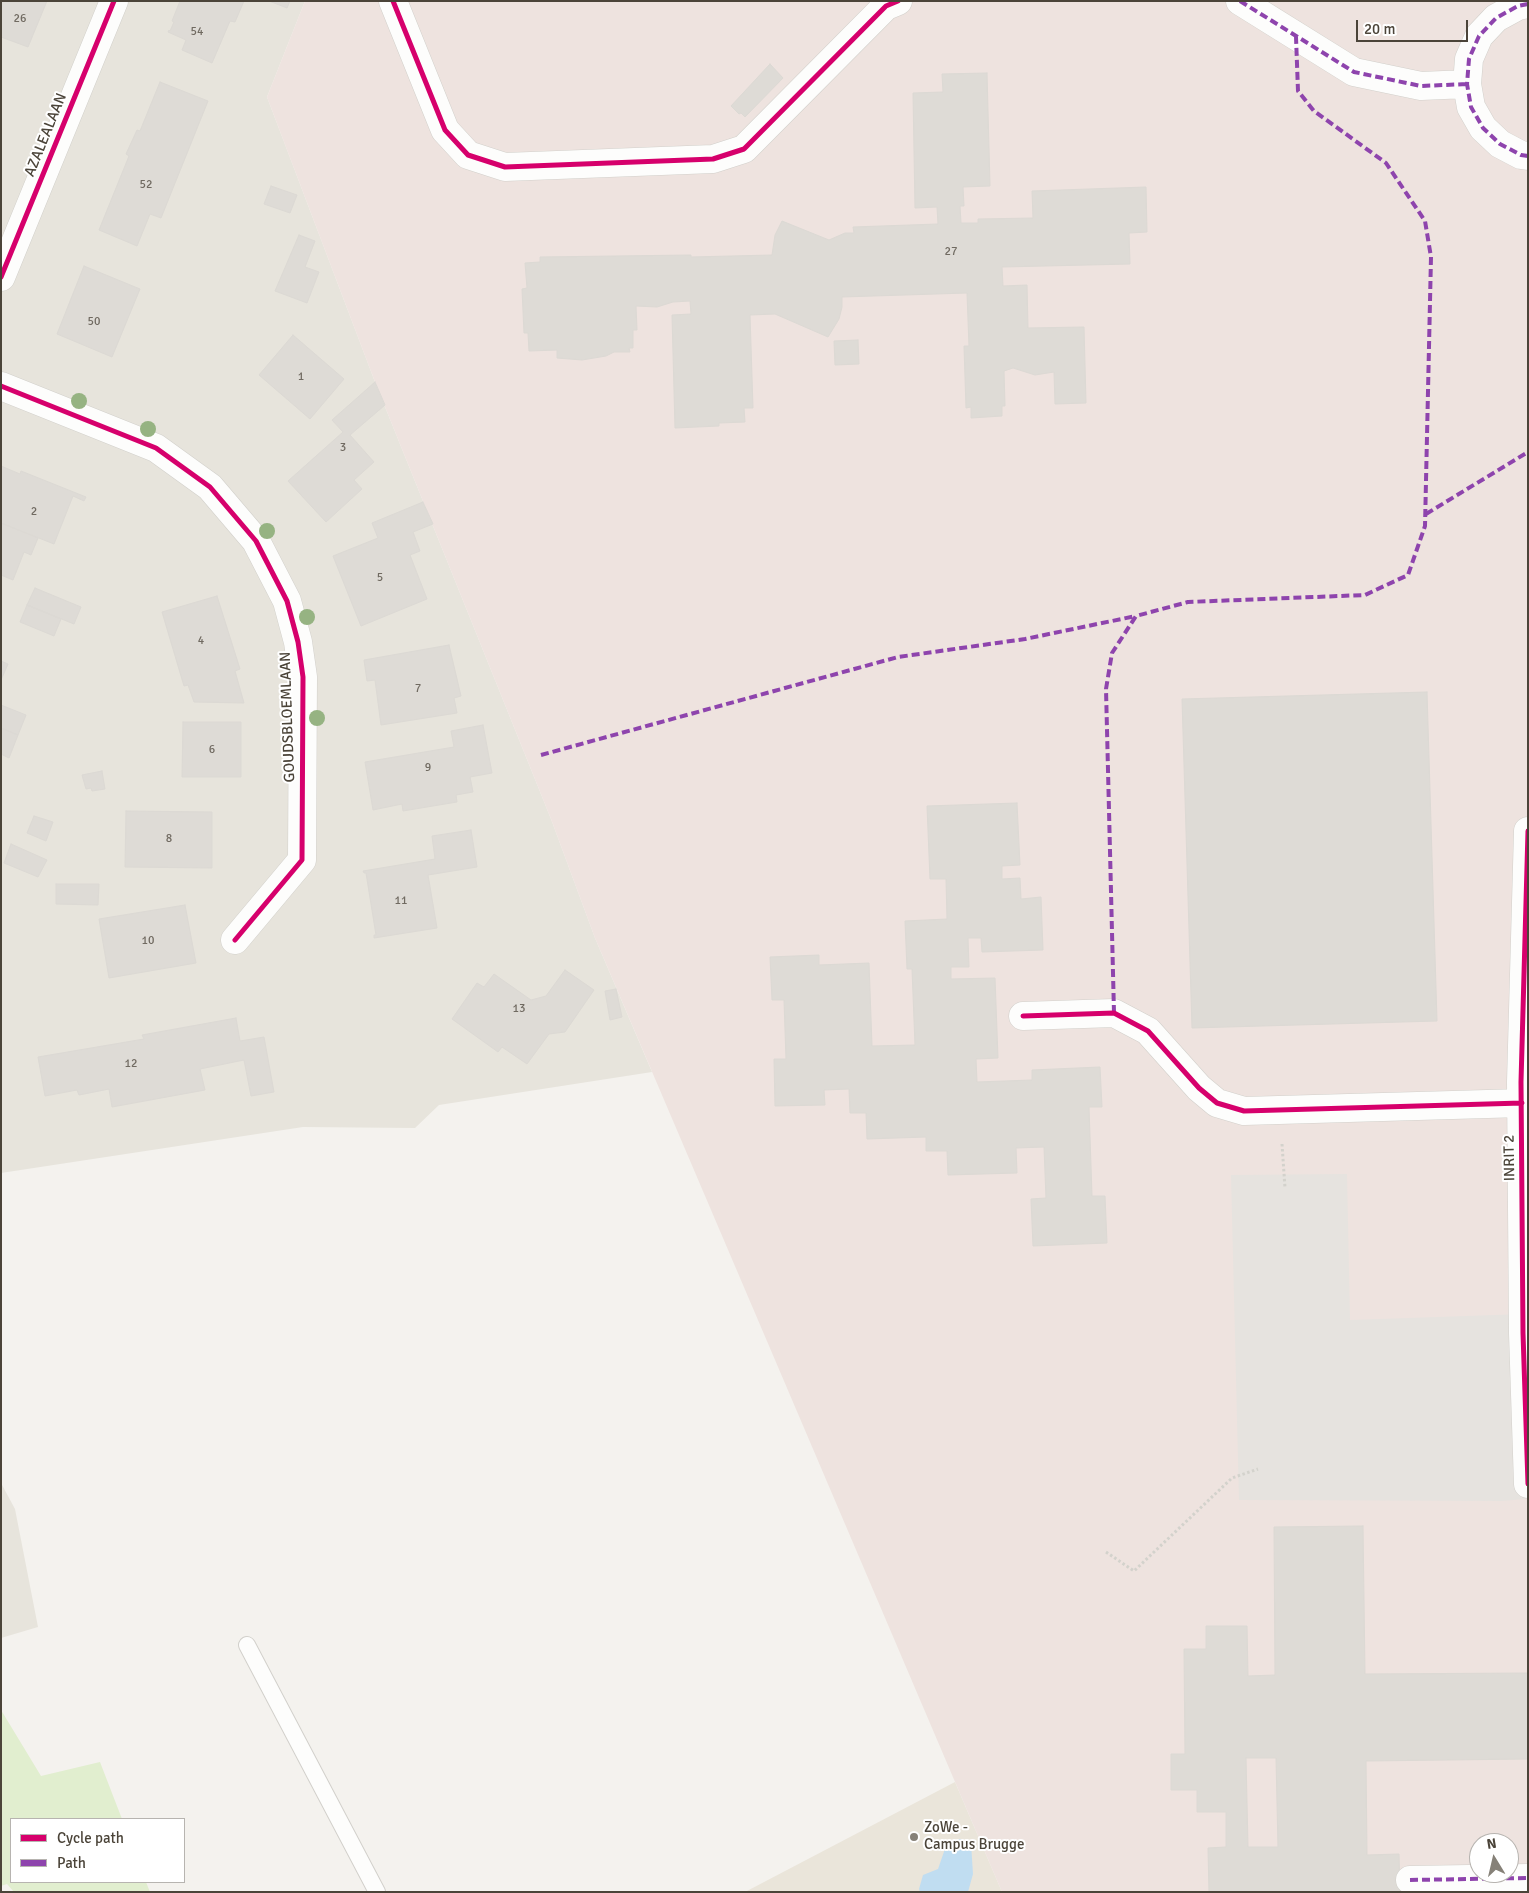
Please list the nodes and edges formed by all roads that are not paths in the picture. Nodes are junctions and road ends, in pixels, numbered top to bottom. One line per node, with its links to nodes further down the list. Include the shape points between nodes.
1 (114, 1): 8 (street, AZALEALAAN)
2 (393, 1): 3 (street, via 445,130 468,155 505,167 713,159 744,149 886,6)
3 (898, 1)
4 (1240, 1): 6 (street, via 1354,72 1421,86)
5 (1528, 4): 6 (street, via 1496,18 1479,36 1469,59)
6 (1467, 84): 7 (street, via 1471,107 1483,128 1500,144)
7 (1528, 156)
8 (1, 278)
9 (1, 386): 11 (street, GOUDSBLOEMLAAN, via 156,448 210,487 256,541 286,601 298,642 302,677 302,860)
10 (1528, 831): 13 (street, INRIT 2)
11 (235, 940)
12 (1023, 1016): 13 (street, via 1114,1013 1148,1031 1217,1104 1244,1111)
13 (1522, 1103): 14 (street, INRIT 2)
14 (1525, 1201): 15 (street, INRIT 2, via 1523,1333)
15 (1528, 1484)
16 (247, 1645): 19 (lane)
17 (1528, 1878): 18 (street)
18 (1410, 1880)
19 (377, 1892)

